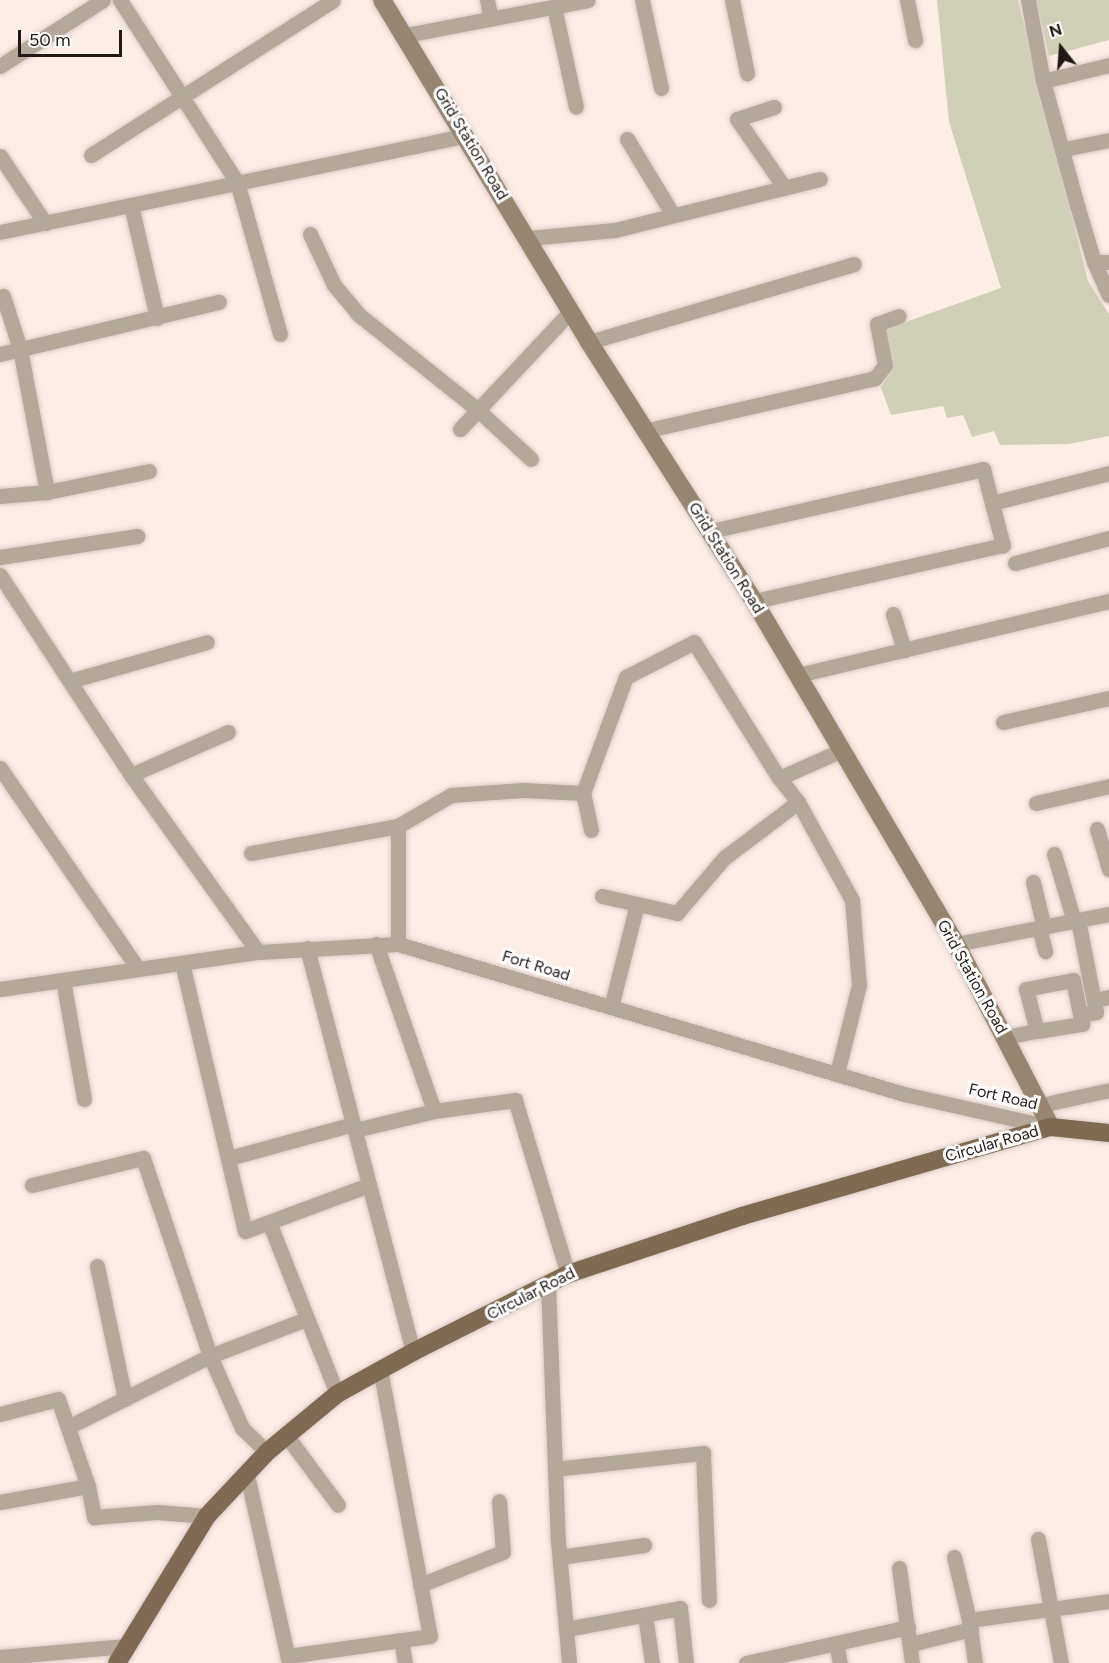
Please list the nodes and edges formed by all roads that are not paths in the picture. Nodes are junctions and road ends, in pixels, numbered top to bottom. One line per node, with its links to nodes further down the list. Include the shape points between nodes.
1 (103, 0): 16 (street)
2 (120, 0): 20 (street)
3 (333, 0): 20 (street)
4 (382, 0): 13 (main road, Grid Station Road)
5 (487, 0): 12 (street)
6 (588, 0): 11 (street)
7 (642, 0): 19 (street)
8 (732, 0): 17 (street)
9 (907, 0): 14 (street)
10 (1028, 0): 18 (street)
11 (554, 7): 12 (street); 21 (street)
12 (491, 19): 13 (street)
13 (406, 35): 23 (main road, Grid Station Road)
14 (915, 40)
15 (1109, 65): 18 (street)
16 (0, 66)
17 (747, 73)
18 (1043, 81): 26 (street)
19 (661, 88)
20 (179, 98): 27 (street); 30 (street)
21 (576, 107)
22 (774, 107): 31 (street, via 737,119)
23 (464, 136): 30 (street); 37 (main road, Grid Station Road)
24 (627, 139): 33 (street)
25 (1109, 140): 26 (street)
26 (1064, 149): 38 (street)
27 (91, 154)
28 (0, 156): 34 (street)
29 (820, 179): 31 (street)
30 (237, 182): 32 (street); 46 (street)
31 (784, 187): 33 (street)
32 (131, 205): 34 (street); 45 (street)
33 (673, 215): 37 (street, via 615,230)
34 (45, 223): 35 (street)
35 (0, 232)
36 (310, 234): 50 (street, via 333,285 358,314)
37 (529, 238): 43 (main road, Grid Station Road)
38 (1101, 262): 40 (street)
39 (854, 264): 47 (street)
40 (1109, 295)
41 (3, 296): 48 (street)
42 (219, 302): 45 (street)
43 (570, 312): 47 (main road, Grid Station Road); 50 (street)
44 (900, 316): 52 (street, via 877,324 885,365 875,378)
45 (156, 318): 48 (street)
46 (280, 334)
47 (589, 342): 52 (main road, Grid Station Road)
48 (20, 349): 49 (street); 56 (street)
49 (0, 354)
50 (478, 410): 51 (street); 53 (street)
51 (460, 429)
52 (644, 431): 59 (main road, Grid Station Road)
53 (531, 459)
54 (149, 471): 56 (street)
55 (1109, 473): 58 (street)
56 (47, 492): 57 (street)
57 (0, 496)
58 (992, 503): 59 (street, via 983,469); 65 (street, via 1003,545)
59 (711, 531): 65 (main road, Grid Station Road)
60 (137, 536): 62 (street)
61 (1109, 538): 63 (street)
62 (0, 557)
63 (1015, 563)
64 (0, 575): 71 (street)
65 (754, 601): 70 (main road, Grid Station Road)
66 (1109, 601): 69 (street)
67 (893, 614): 69 (street)
68 (207, 642): 71 (street)
69 (904, 650): 70 (street)
70 (798, 675): 75 (main road, Grid Station Road)
71 (73, 680): 77 (street)
72 (1109, 698): 73 (street)
73 (1003, 722)
74 (228, 732): 77 (street)
75 (840, 752): 78 (street); 97 (main road, Grid Station Road)
76 (0, 768): 102 (street)
77 (131, 775): 100 (street)
78 (779, 778): 80 (street, via 694,642 626,677); 81 (street)
79 (1109, 786): 82 (street)
80 (583, 794): 83 (street, via 523,790 451,795); 85 (street)
81 (798, 802): 91 (street, via 724,858 677,913); 110 (street, via 852,900 859,985)
82 (1036, 803)
83 (398, 826): 86 (street); 96 (street)
84 (1097, 829): 88 (street)
85 (591, 830)
86 (251, 853)
87 (1053, 854): 93 (street)
88 (1109, 869)
89 (1033, 882): 94 (street)
90 (602, 896): 91 (street)
91 (637, 904): 106 (street)
92 (1109, 914): 93 (street)
93 (1076, 920): 94 (street); 105 (street)
94 (1041, 927): 97 (street); 99 (street)
95 (376, 944): 96 (street, Fort Road); 98 (street, Fort Road); 114 (street)
96 (398, 944): 106 (street, Fort Road)
97 (956, 944): 109 (main road, Grid Station Road)
98 (307, 948): 100 (street, Fort Road); 115 (street)
99 (1045, 951)
100 (258, 952): 101 (street, Fort Road)
101 (182, 963): 102 (street, Fort Road); 118 (street)
102 (138, 969): 103 (street, Fort Road)
103 (63, 980): 104 (street, Fort Road); 112 (street)
104 (0, 989)
105 (1101, 998): 107 (street, via 1096,1012)
106 (611, 1007): 110 (street, Fort Road)
107 (1080, 1015): 108 (street, via 1082,1024); 108 (street, via 1073,980 1026,989)
108 (1037, 1032): 109 (street)
109 (1005, 1037): 113 (main road, Grid Station Road)
110 (837, 1074): 116 (street, Fort Road, via 904,1094)
111 (1109, 1090): 113 (street)
112 (84, 1099)
113 (1041, 1105): 116 (main road, Grid Station Road)
114 (434, 1112): 115 (street); 123 (street, via 515,1100)
115 (354, 1127): 118 (street); 120 (street)
116 (1052, 1127): 117 (main road, Circular Road); 123 (main road, Circular Road, via 742,1216)
117 (1109, 1132)
118 (229, 1158): 121 (street, via 245,1231)
119 (32, 1185): 127 (street, via 144,1158)
120 (369, 1185): 121 (street); 126 (street)
121 (269, 1222): 125 (street)
122 (97, 1266): 130 (street)
123 (568, 1274): 124 (main road, Circular Road)
124 (548, 1285): 126 (main road, Circular Road); 135 (street)
125 (306, 1318): 127 (street); 129 (street)
126 (413, 1353): 128 (main road, Circular Road)
127 (210, 1356): 130 (street); 134 (street, via 242,1428)
128 (381, 1373): 129 (main road, Circular Road); 147 (street)
129 (337, 1394): 133 (main road, Circular Road)
130 (125, 1398): 132 (street)
131 (0, 1414): 132 (street, via 58,1399)
132 (68, 1427): 137 (street)
133 (286, 1435): 134 (main road, Circular Road); 140 (street)
134 (267, 1452): 136 (main road, Circular Road)
135 (555, 1469): 144 (street); 148 (street, via 703,1453)
136 (247, 1475): 141 (main road, Circular Road); 160 (street)
137 (88, 1486): 139 (street); 141 (street, via 94,1516 157,1512)
138 (499, 1501): 147 (street, via 503,1552)
139 (0, 1502)
140 (338, 1505)
141 (207, 1516): 158 (main road, Circular Road)
142 (1038, 1539): 150 (street)
143 (644, 1545): 144 (street)
144 (560, 1557): 154 (street)
145 (954, 1557): 152 (street)
146 (899, 1568): 153 (street)
147 (420, 1585): 155 (street, via 430,1636)
148 (709, 1600)
149 (1109, 1601): 150 (street)
150 (1049, 1609): 152 (street); 170 (street)
151 (645, 1616): 154 (street); 164 (street); 165 (street, via 680,1608)
152 (970, 1624): 157 (street); 169 (street)
153 (908, 1627): 156 (street); 157 (street)
154 (566, 1629): 163 (street)
155 (401, 1640): 160 (street); 162 (street)
156 (836, 1643): 166 (street); 167 (street)
157 (911, 1644): 168 (street)
158 (126, 1646): 159 (street); 161 (main road, Circular Road)
159 (0, 1657)
160 (289, 1660)
161 (117, 1663)
162 (405, 1663)
163 (569, 1663)
164 (652, 1663)
165 (686, 1663)
166 (747, 1663)
167 (840, 1663)
168 (912, 1663)
169 (975, 1663)
170 (1061, 1663)

